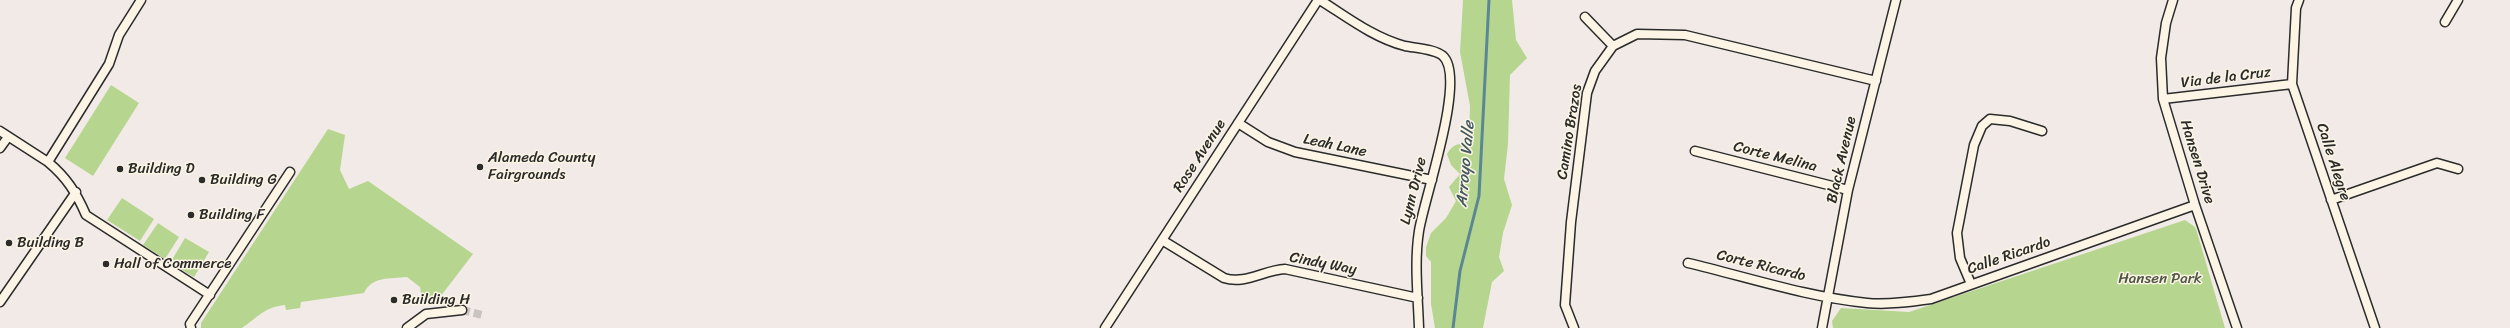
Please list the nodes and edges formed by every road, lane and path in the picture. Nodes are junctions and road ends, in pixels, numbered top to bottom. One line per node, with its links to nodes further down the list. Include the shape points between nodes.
1 (142, 0): 19 (street, via 119,35 109,64)
2 (1319, 0): 13 (street, Rose Avenue); 22 (street, Lynn Drive, via 1392,43 1441,54 1448,62 1451,75 1448,106)
3 (1896, 0): 10 (street, Black Avenue)
4 (2173, 0): 12 (street, Hansen Drive, via 2161,58)
5 (2299, 0): 11 (street, Calle Alegre, via 2296,8)
6 (2458, 0): 8 (street)
7 (1585, 18): 9 (street)
8 (2446, 22)
9 (1613, 46): 10 (street, Camino Brazos, via 1637,34 1685,36); 39 (street, Camino Brazos, via 1596,71 1587,93 1571,222 1565,305)
10 (1876, 81): 23 (street, Black Avenue)
11 (2292, 84): 12 (street, Via de la Cruz); 25 (street, Calle Alegre)
12 (2163, 99): 26 (street, Hansen Drive)
13 (1238, 123): 22 (street, Leah Lane, via 1268,142 1295,152); 27 (street, Rose Avenue)
14 (0, 131): 16 (street)
15 (2042, 131): 29 (street, via 2010,121 1990,119 1982,126 1974,145 1957,232 1960,258)
16 (8, 137): 17 (street); 19 (street)
17 (0, 148)
18 (1694, 151): 23 (street, Corte Melina)
19 (48, 162): 24 (street, via 63,175)
20 (2458, 169): 25 (street, via 2437,163)
21 (290, 172): 30 (street)
22 (1432, 180): 32 (street, Lynn Drive, via 1419,230)
23 (1848, 190): 31 (street, Black Avenue)
24 (76, 192): 30 (street, via 86,215); 33 (street)
25 (2331, 200): 42 (street, Calle Alegre)
26 (2195, 206): 29 (street, Calle Ricardo); 41 (street, Hansen Drive)
27 (1162, 240): 32 (street, Cindy Way, via 1232,281 1285,269); 37 (street, Rose Avenue)
28 (1688, 263): 31 (street, Corte Ricardo)
29 (1971, 284): 31 (street, Calle Ricardo, via 1931,299 1904,303 1868,304)
30 (210, 295): 35 (street, via 190,324)
31 (1827, 297): 40 (street, Black Avenue)
32 (1418, 298): 38 (street, Lynn Drive)
33 (0, 302)
34 (462, 310): 36 (street, via 426,314)
35 (190, 328)
36 (407, 328)
37 (1105, 328)
38 (1420, 328)
39 (1574, 328)
40 (1822, 328)
41 (2237, 328)
42 (2375, 328)

